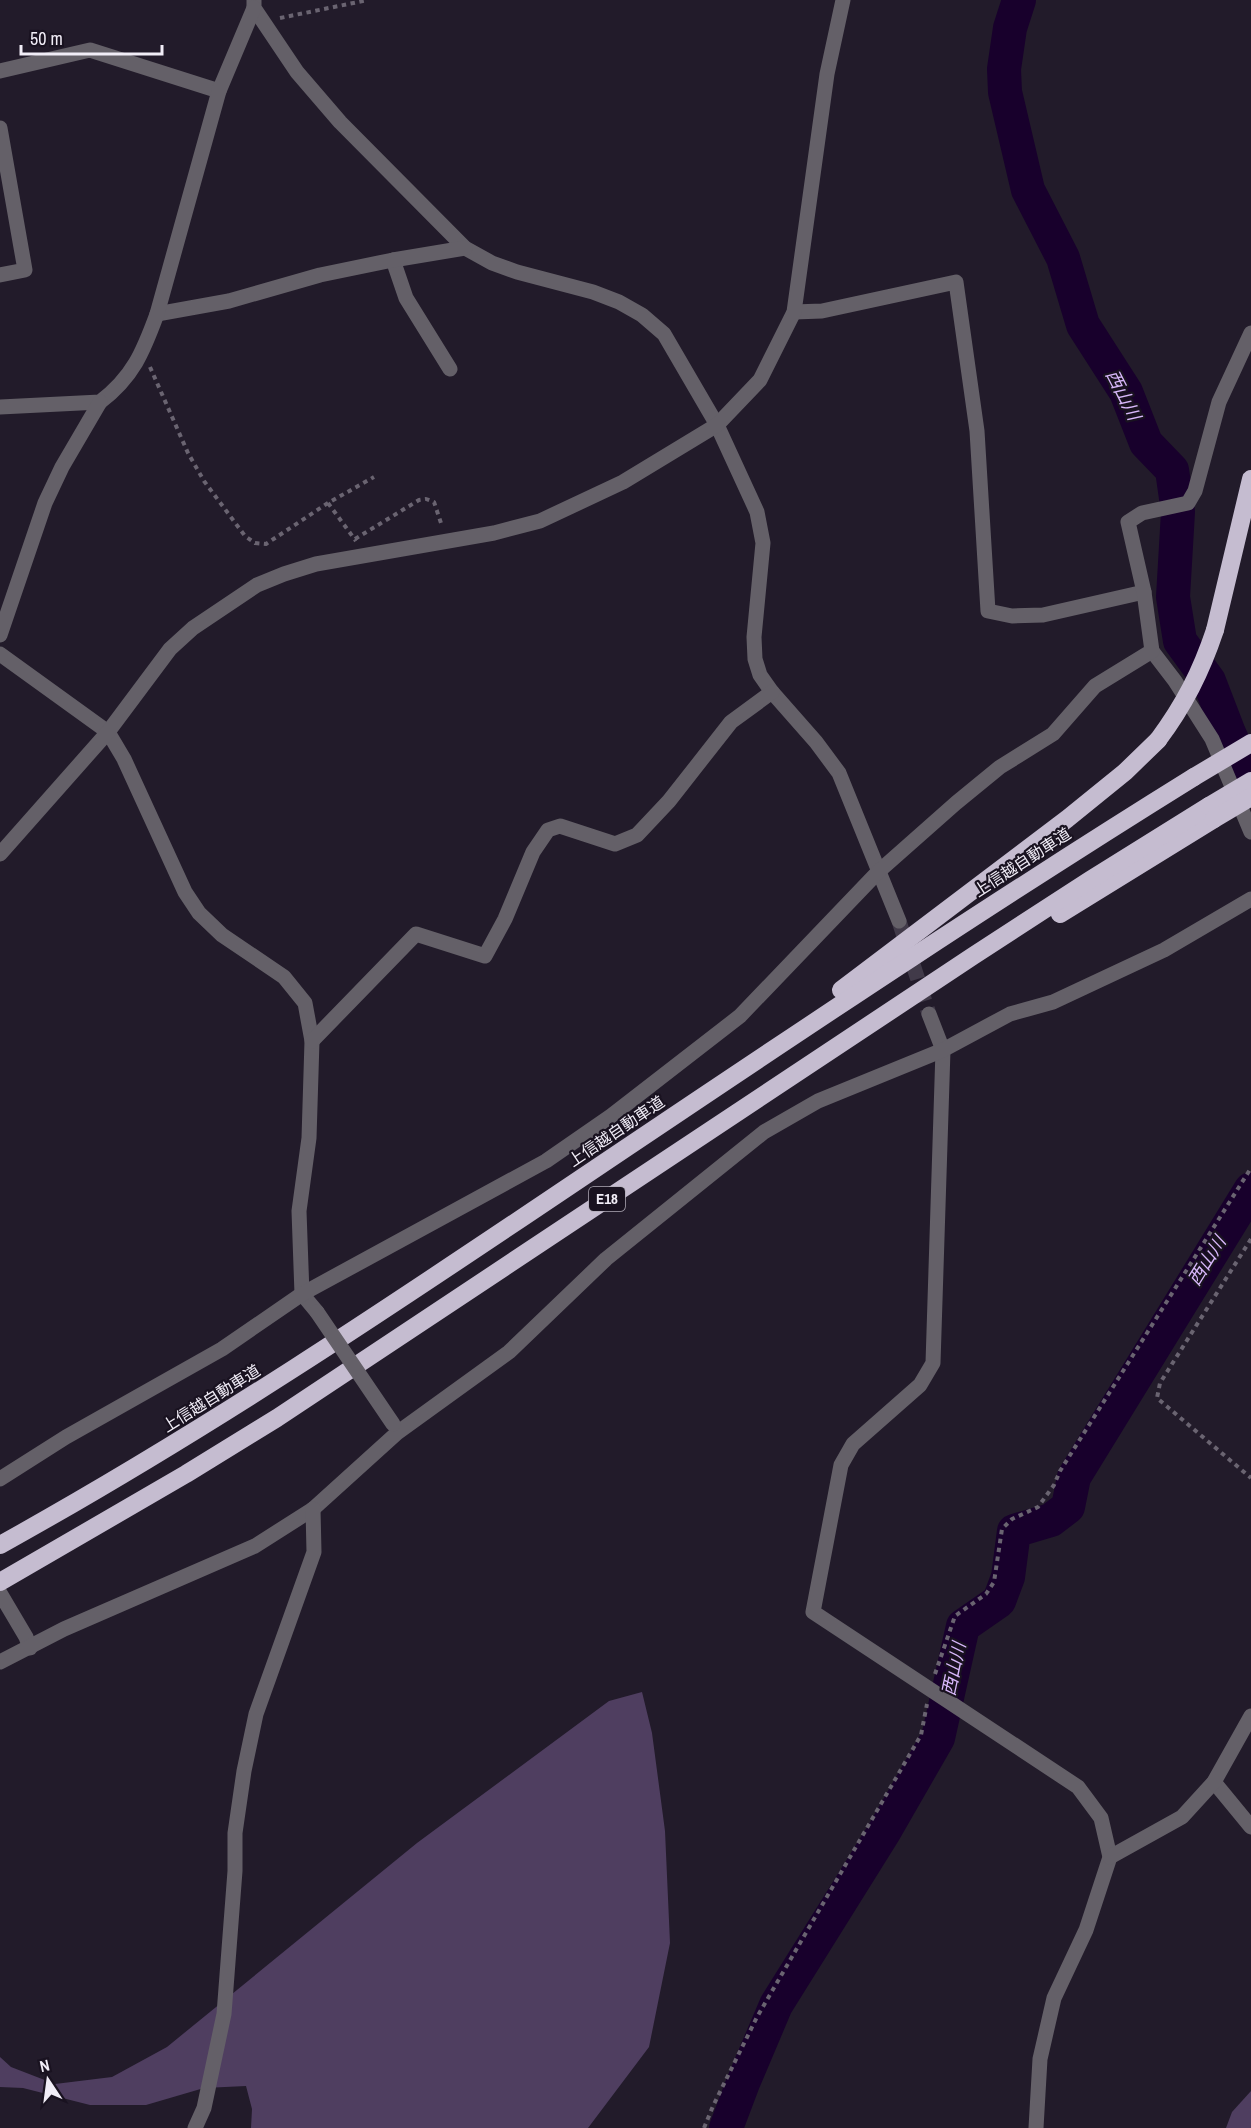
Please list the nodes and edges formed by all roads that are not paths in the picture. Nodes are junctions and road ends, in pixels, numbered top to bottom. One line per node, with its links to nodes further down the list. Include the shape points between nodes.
1 (843, 0): 9 (street, via 827,74)
2 (254, 4): 4 (street); 6 (street, via 297,72 340,122)
3 (0, 71): 4 (street, via 90,50)
4 (219, 91): 10 (street)
5 (0, 128): 8 (street, via 25,270)
6 (465, 248): 7 (street); 15 (street, via 517,272 602,295 642,315 664,334)
7 (393, 260): 10 (street, via 320,275 229,301); 12 (street, via 406,298)
8 (0, 275)
9 (794, 312): 15 (street, via 759,380); 17 (street, via 822,311 956,282 977,431 988,611 1012,616 1043,615)
10 (156, 314): 13 (street, via 145,346 128,376)
11 (1251, 333): 17 (street, via 1219,402 1195,491 1188,503 1142,513 1128,522)
12 (450, 369)
13 (100, 402): 14 (street); 18 (street, via 45,503)
14 (0, 407)
15 (717, 425): 21 (street, via 757,513 763,543 754,659); 22 (street, via 623,483 540,521 494,533 316,564 256,585 193,628 170,649)
16 (1251, 479): 35 (highway, bridge, via 1215,630 1192,688 1158,740 1067,819)
17 (1144, 592): 19 (street)
18 (0, 635)
19 (1152, 651): 27 (street, via 1212,739); 29 (street, via 1095,686 1053,734 1000,767)
20 (0, 654): 22 (street)
21 (772, 692): 29 (street, via 839,773); 33 (street, via 731,722 637,835 615,844 560,826 548,830 533,852 485,956 416,934)
22 (108, 732): 28 (street); 33 (street, via 198,913 222,935 284,977 305,1003)
23 (1251, 743): 35 (highway, 上信越自動車道 / E18, bridge, via 965,922)
24 (1251, 781): 26 (highway, E18, bridge)
25 (1251, 797): 26 (highway, bridge)
26 (1211, 813): 41 (highway, E18, via 1089,880 277,1418)
27 (1251, 832)
28 (0, 854)
29 (878, 872): 31 (street); 36 (street, via 740,1016 611,1116 546,1161)
30 (1251, 899): 34 (street, via 1164,950 1053,1002 1010,1014)
31 (898, 921)
32 (929, 1014): 34 (street)
33 (312, 1041): 36 (street, via 309,1138 298,1211)
34 (943, 1050): 37 (street, via 818,1101 764,1132 606,1259 509,1352); 48 (street, via 933,1363 920,1385 853,1444 841,1465 813,1612 1078,1787 1101,1818)
35 (686, 1107): 40 (highway, 上信越自動車道 / E18, via 256,1394)
36 (302, 1294): 37 (street, bridge); 38 (street, via 222,1349)
37 (395, 1429): 39 (street)
38 (0, 1479)
39 (313, 1509): 43 (street, via 255,1546); 49 (street, via 314,1552 256,1714 244,1771 235,1833 224,2014 204,2108)
40 (0, 1545)
41 (0, 1582)
42 (0, 1593): 43 (street)
43 (28, 1642): 44 (street)
44 (0, 1662)
45 (1251, 1716): 46 (street)
46 (1214, 1782): 47 (street); 48 (street, via 1182,1817)
47 (1251, 1827)
48 (1110, 1857): 50 (street, via 1086,1930 1054,1998 1040,2059)
49 (195, 2128)
50 (1036, 2128)

